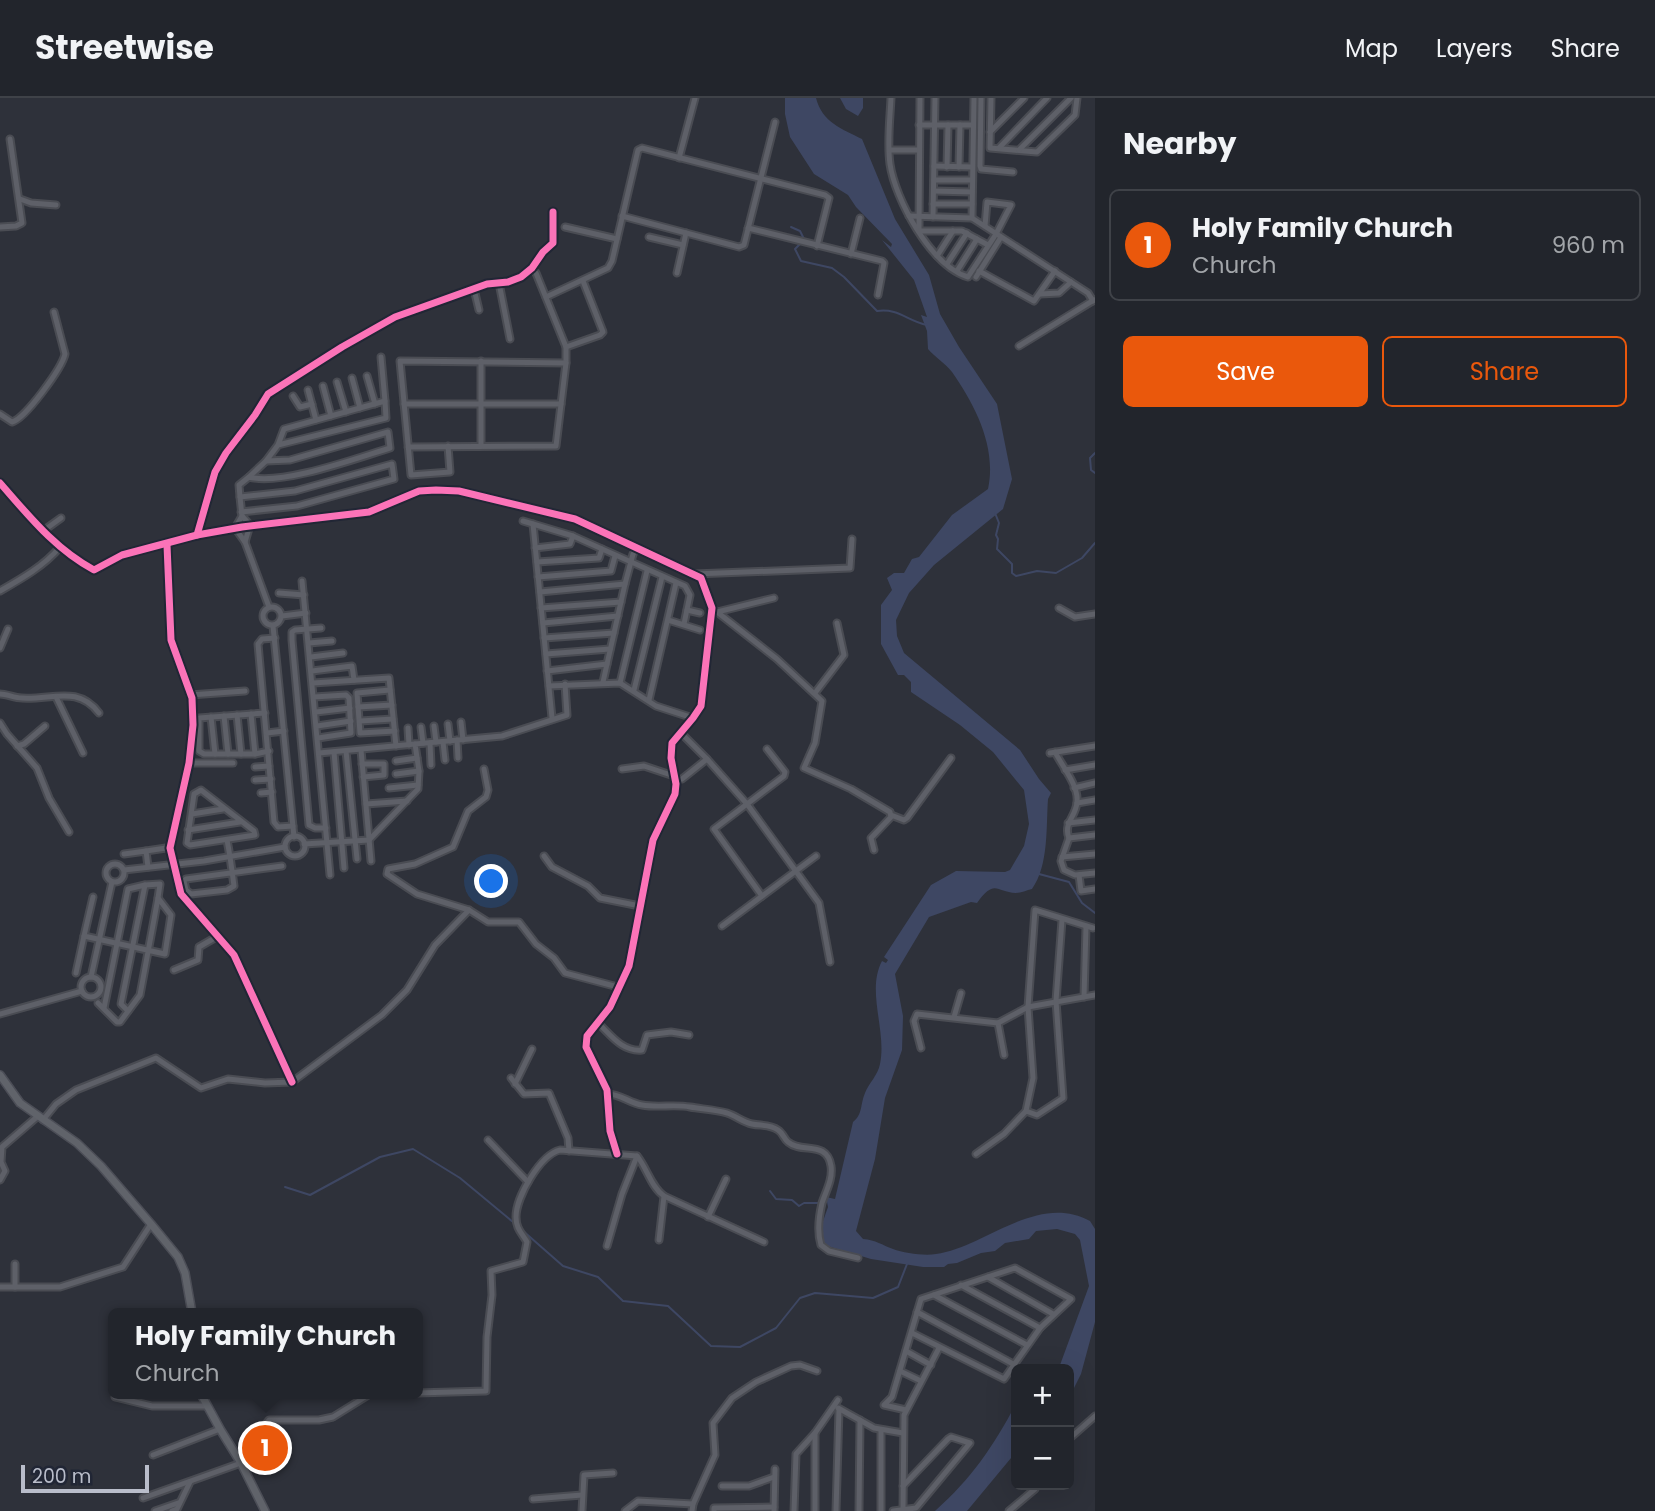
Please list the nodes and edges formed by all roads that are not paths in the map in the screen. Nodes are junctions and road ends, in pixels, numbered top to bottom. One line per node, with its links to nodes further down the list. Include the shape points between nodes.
1 (695, 98): 25 (street)
2 (891, 98): 22 (street)
3 (920, 98): 14 (street)
4 (935, 98): 15 (street)
5 (974, 98): 18 (street)
6 (981, 98): 30 (street, via 981,169)
7 (997, 98): 12 (street)
8 (1024, 98): 19 (street)
9 (1047, 98): 21 (street)
10 (1071, 98): 24 (street)
11 (1077, 98): 24 (street, via 1075,115 1037,152)
12 (991, 101): 19 (street)
13 (775, 122): 31 (street)
14 (919, 125): 15 (street); 23 (street)
15 (935, 125): 16 (street); 26 (street)
16 (948, 125): 17 (street); 27 (street)
17 (960, 125): 18 (street); 28 (street)
18 (973, 125): 29 (street)
19 (990, 132): 21 (street, via 990,148)
20 (10, 139): 36 (street)
21 (999, 148): 24 (street)
22 (890, 150): 23 (street); 42 (street, via 890,163)
23 (919, 150): 43 (street)
24 (1019, 150)
25 (679, 158): 31 (street); 41 (street, via 638,150)
26 (934, 166): 27 (street); 32 (street)
27 (947, 167): 28 (street)
28 (959, 167): 29 (street)
29 (972, 167): 33 (street)
30 (1013, 172)
31 (761, 178): 50 (street); 62 (street, via 830,198)
32 (934, 180): 33 (street); 34 (street)
33 (972, 180): 35 (street)
34 (934, 191): 35 (street); 37 (street)
35 (972, 192): 38 (street)
36 (20, 199): 39 (street); 48 (street, via 22,223)
37 (933, 204): 38 (street); 44 (street)
38 (972, 204): 46 (street)
39 (56, 205)
40 (553, 212): 73 (street, via 553,243 526,274)
41 (622, 216): 54 (street); 58 (street)
42 (909, 216): 43 (street); 51 (street)
43 (919, 216): 44 (street); 51 (street)
44 (933, 217): 46 (street)
45 (860, 218): 64 (street)
46 (972, 218): 47 (street)
47 (985, 226): 56 (street); 56 (street, via 987,202 1011,205)
48 (0, 227)
49 (565, 227): 58 (street)
50 (748, 228): 54 (street, via 744,245 739,247); 62 (street)
51 (919, 230): 52 (street); 61 (street)
52 (939, 231): 53 (street); 61 (street)
53 (953, 231): 55 (street); 65 (street)
54 (686, 233): 60 (street)
55 (967, 233): 59 (street); 66 (street)
56 (998, 235): 63 (street); 68 (street); 75 (street, via 977,274 1034,301)
57 (649, 237): 60 (street)
58 (617, 239): 71 (street, via 608,268)
59 (977, 239): 63 (street); 67 (street)
60 (683, 245): 69 (street)
61 (929, 245): 65 (street)
62 (817, 246): 64 (street)
63 (988, 246): 67 (street, via 968,277)
64 (851, 254): 76 (street, via 884,263)
65 (937, 256): 66 (street)
66 (947, 264): 67 (street)
67 (957, 271)
68 (1055, 271): 72 (street); 75 (street)
69 (677, 272)
70 (536, 273): 77 (street)
71 (583, 281): 77 (street); 83 (street, via 603,332)
72 (1071, 282): 75 (street, via 1059,293); 78 (street)
73 (499, 283): 74 (street); 81 (street)
74 (474, 289): 79 (street); 125 (street, via 384,323 268,394 215,472)
75 (1039, 294)
76 (878, 295)
77 (546, 297): 83 (street)
78 (1094, 300): 82 (street)
79 (479, 310)
80 (54, 312): 101 (street, via 64,359 19,419 12,422)
81 (510, 339)
82 (1019, 346)
83 (566, 347): 86 (street)
84 (381, 357): 93 (street)
85 (481, 361): 86 (street); 96 (street, via 400,361); 97 (street)
86 (566, 363): 98 (street)
87 (367, 376): 95 (street)
88 (352, 378): 99 (street)
89 (337, 382): 100 (street)
90 (323, 386): 102 (street)
91 (308, 390): 94 (street)
92 (293, 396): 94 (street, via 300,407)
93 (385, 401): 95 (street); 103 (street)
94 (312, 404): 104 (street)
95 (375, 404): 99 (street)
96 (404, 404): 97 (street); 109 (street)
97 (481, 404): 98 (street); 108 (street)
98 (561, 404): 108 (street, via 556,446)
99 (360, 408): 100 (street)
100 (346, 412): 102 (street)
101 (0, 414)
102 (331, 416): 104 (street)
103 (386, 418): 105 (street); 106 (street)
104 (316, 420): 106 (street, via 284,429)
105 (388, 432): 110 (street); 111 (street, via 290,460)
106 (278, 445): 111 (street)
107 (448, 446): 108 (street); 109 (street); 113 (street, via 450,472)
108 (481, 446)
109 (408, 447): 113 (street, via 411,475)
110 (390, 448): 112 (street); 114 (street, via 292,476)
111 (267, 461): 114 (street)
112 (392, 464): 117 (street, via 295,491); 118 (street, via 394,479 298,506)
113 (430, 474): 116 (street)
114 (249, 477): 117 (street, via 239,485)
115 (0, 483): 124 (street)
116 (431, 490): 122 (street, via 369,512); 132 (street, via 459,491 575,519)
117 (240, 497): 118 (street)
118 (242, 514): 122 (street); 123 (street)
119 (61, 518): 124 (street)
120 (523, 521): 121 (street)
121 (533, 524): 126 (street); 131 (street)
122 (250, 526): 123 (street); 128 (street)
123 (235, 528): 125 (street); 128 (street)
124 (43, 531): 130 (street)
125 (197, 535): 129 (street)
126 (573, 536): 131 (street, via 570,544); 133 (street)
127 (852, 539): 138 (street, via 850,568)
128 (245, 542): 150 (street)
129 (167, 545): 130 (street, via 122,555 94,570); 193 (street, via 171,640)
130 (60, 547): 144 (street)
131 (535, 548): 135 (street)
132 (637, 548): 136 (street); 138 (street)
133 (603, 549): 134 (street); 135 (street, via 599,558)
134 (615, 556): 136 (street); 139 (street, via 611,571)
135 (537, 562): 139 (street)
136 (632, 562): 137 (street); 143 (street)
137 (647, 571): 140 (street); 185 (street)
138 (694, 574): 154 (street, via 703,582)
139 (538, 577): 145 (street)
140 (662, 577): 142 (street); 190 (street)
141 (302, 581): 147 (street)
142 (676, 583): 153 (street, via 689,591); 160 (street)
143 (625, 584): 145 (street); 149 (street)
144 (0, 591)
145 (540, 592): 151 (street)
146 (279, 593): 147 (street)
147 (304, 595): 156 (street)
148 (775, 598): 154 (street)
149 (621, 602): 151 (street); 159 (street)
150 (269, 607): 158 (street, via 278,608); 164 (street, via 263,618)
151 (541, 608): 161 (street)
152 (1059, 608): 157 (street, via 1075,617)
153 (687, 610): 155 (street); 163 (street)
154 (715, 610): 191 (street); 213 (street, via 701,706)
155 (700, 612)
156 (306, 613): 158 (street); 167 (street)
157 (1095, 614)
158 (282, 616): 164 (street)
159 (618, 616): 161 (street); 169 (street)
160 (668, 620): 163 (street); 197 (street)
161 (543, 623): 171 (street)
162 (837, 623): 191 (street, via 844,655)
163 (684, 624): 168 (street)
164 (273, 626): 170 (street)
165 (321, 628): 167 (street)
166 (8, 629): 174 (street)
167 (307, 629): 173 (street); 286 (street, via 293,631 292,640 309,825)
168 (700, 630)
169 (614, 634): 171 (street); 175 (street)
170 (275, 638): 205 (street, via 258,644); 224 (street)
171 (544, 638): 177 (street)
172 (332, 641): 173 (street)
173 (309, 643): 178 (street)
174 (0, 648)
175 (610, 649): 177 (street); 179 (street)
176 (343, 653): 178 (street)
177 (546, 654): 181 (street)
178 (311, 657): 180 (street)
179 (607, 664): 181 (street); 183 (street)
180 (312, 671): 182 (street, via 352,666); 184 (street)
181 (547, 671): 187 (street)
182 (354, 680): 184 (street); 188 (street, via 387,677)
183 (603, 682): 185 (street); 186 (street)
184 (313, 683): 195 (street)
185 (620, 683): 190 (street)
186 (565, 684): 187 (street); 212 (street, via 567,715)
187 (549, 686): 212 (street)
188 (390, 690): 198 (street); 200 (street, via 357,693)
189 (245, 691): 193 (street)
190 (634, 691): 197 (street)
191 (815, 693): 281 (street, via 822,703 815,743 804,768)
192 (0, 694): 194 (street)
193 (190, 695): 251 (street)
194 (57, 696): 204 (street, via 79,696); 239 (street)
195 (314, 697): 201 (street, via 346,695); 203 (street)
196 (664, 699): 202 (street)
197 (649, 700): 202 (street)
198 (392, 705): 200 (street); 211 (street)
199 (678, 705): 207 (street)
200 (359, 707): 215 (street)
201 (350, 708): 203 (street); 214 (street)
202 (663, 709): 207 (street)
203 (316, 712): 220 (street)
204 (99, 713)
205 (265, 713): 206 (street); 226 (street)
206 (251, 714): 208 (street); 244 (street)
207 (677, 714): 213 (street)
208 (237, 715): 209 (street); 243 (street)
209 (224, 716): 210 (street); 242 (street)
210 (211, 717): 241 (street); 241 (street, via 199,718 199,751)
211 (393, 719): 215 (street); 225 (street)
212 (552, 719): 229 (street, via 502,736)
213 (693, 719): 227 (street)
214 (351, 721): 220 (street); 228 (street, via 351,733)
215 (360, 721): 225 (street, via 361,734)
216 (461, 722): 229 (street)
217 (0, 723): 233 (street)
218 (448, 724): 229 (street)
219 (45, 726): 233 (street)
220 (317, 726): 228 (street)
221 (435, 726): 229 (street)
222 (421, 727): 229 (street)
223 (408, 728): 230 (street)
224 (285, 731): 226 (street); 285 (street)
225 (395, 731): 231 (street)
226 (267, 733): 236 (street)
227 (681, 733): 247 (street); 263 (street, via 672,743)
228 (318, 738): 240 (street)
229 (443, 742): 230 (street); 246 (street); 250 (street); 254 (street)
230 (412, 744): 231 (street); 245 (street)
231 (396, 746): 235 (street)
232 (1095, 746): 261 (street, via 1052,752)
233 (17, 747): 288 (street, via 37,768)
234 (767, 749): 278 (street, via 785,775)
235 (361, 750): 237 (street); 253 (street)
236 (269, 751): 244 (street); 256 (street)
237 (346, 751): 238 (street); 294 (street)
238 (334, 752): 240 (street); 295 (street)
239 (83, 753)
240 (319, 753): 286 (street)
241 (215, 754): 242 (street)
242 (228, 754): 243 (street)
243 (241, 754): 244 (street)
244 (255, 754)
245 (417, 758): 249 (street); 260 (street)
246 (458, 758)
247 (707, 758): 266 (street); 278 (street)
248 (951, 758): 281 (street, via 907,818)
249 (396, 761)
250 (445, 761)
251 (189, 763): 252 (street); 310 (street, via 170,848)
252 (233, 763)
253 (362, 764): 264 (street); 264 (street, via 382,763 384,769 384,775)
254 (431, 765)
255 (1095, 765): 261 (street)
256 (270, 766): 257 (street); 265 (street)
257 (255, 767)
258 (484, 769): 327 (street, via 486,797 468,811 453,847 415,864 388,869 387,874 417,894)
259 (622, 769): 263 (street, via 644,766)
260 (419, 771): 262 (street); 269 (street)
261 (1065, 771): 271 (street)
262 (396, 774)
263 (674, 776): 326 (street, via 675,794 653,840)
264 (363, 777): 277 (street)
265 (271, 779): 267 (street); 272 (street)
266 (682, 779)
267 (255, 780)
268 (1095, 783): 271 (street)
269 (418, 785): 270 (street); 275 (street)
270 (389, 788)
271 (1074, 788): 276 (street)
272 (272, 792): 273 (street); 285 (street, via 275,825)
273 (261, 793)
274 (1095, 800): 276 (street)
275 (407, 801): 277 (street); 293 (street)
276 (1077, 803): 284 (street)
277 (366, 804): 293 (street)
278 (747, 804): 315 (street); 323 (street, via 714,831)
279 (223, 808): 280 (street); 280 (street, via 201,790 194,794); 283 (street)
280 (192, 814): 287 (street)
281 (891, 814): 300 (street, via 871,838)
282 (1095, 820): 284 (street)
283 (240, 822): 287 (street); 292 (street, via 254,835)
284 (1068, 823): 291 (street)
285 (293, 825): 290 (street)
286 (326, 828): 296 (street)
287 (188, 830): 292 (street, via 190,845)
288 (69, 832)
289 (1095, 835): 291 (street)
290 (294, 836): 297 (street); 298 (street)
291 (1069, 838): 307 (street)
292 (228, 840): 304 (street)
293 (369, 840): 294 (street); 309 (street)
294 (355, 841): 295 (street); 308 (street)
295 (343, 842): 296 (street); 313 (street)
296 (327, 843): 297 (street); 318 (street)
297 (304, 844): 298 (street, via 298,855 289,855)
298 (285, 847): 304 (street)
299 (166, 848): 301 (street)
300 (874, 850)
301 (146, 851): 302 (street); 312 (street)
302 (124, 854)
303 (1095, 854): 307 (street)
304 (230, 856): 310 (street); 316 (street)
305 (544, 856): 326 (street, via 552,867 589,886 600,898)
306 (816, 856): 315 (street)
307 (1062, 857): 319 (street, via 1064,870)
308 (357, 859)
309 (371, 861)
310 (175, 864): 312 (street); 331 (street, via 181,894)
311 (282, 866): 316 (street)
312 (148, 867): 314 (street)
313 (344, 868)
314 (124, 870): 320 (street, via 123,878); 320 (street, via 119,864 110,864 106,876)
315 (796, 871): 323 (street); 336 (street, via 819,903)
316 (233, 873): 316 (street, via 186,879 186,890 191,894 232,888)
317 (1095, 873): 319 (street)
318 (330, 875)
319 (1079, 875): 322 (street, via 1081,891)
320 (112, 882): 332 (street)
321 (145, 885): 325 (street, via 160,884); 333 (street, via 128,889); 334 (street)
322 (1095, 889)
323 (762, 896): 329 (street)
324 (93, 897): 330 (street)
325 (158, 898): 335 (street); 335 (street, via 171,915 165,954)
326 (640, 906): 340 (street, via 629,966)
327 (468, 910): 340 (street, via 488,922 519,922 565,973); 360 (street, via 382,1015)
328 (1062, 920): 344 (street, via 1089,927); 345 (street); 347 (street, via 1035,910)
329 (722, 926)
330 (84, 936): 332 (street); 338 (street)
331 (218, 936): 337 (street, via 199,947 198,960); 360 (street, via 234,955)
332 (100, 939): 333 (street); 339 (street)
333 (117, 943): 334 (street); 348 (street)
334 (133, 947): 335 (street); 349 (street, via 121,1004)
335 (149, 950): 349 (street, via 139,995)
336 (830, 962)
337 (174, 970)
338 (76, 973)
339 (91, 977): 341 (street, via 83,981); 341 (street, via 101,986 98,995 89,997)
340 (618, 987): 352 (street)
341 (82, 990): 350 (street)
342 (961, 993): 351 (street)
343 (1095, 995): 344 (street)
344 (1084, 997): 345 (street)
345 (1056, 1001): 347 (street); 363 (street, via 1063,1098 1037,1115)
346 (98, 1003): 348 (street)
347 (1028, 1007): 353 (street); 363 (street, via 1033,1065)
348 (104, 1008): 349 (street, via 119,1022)
349 (128, 1011)
350 (0, 1014)
351 (954, 1017): 353 (street); 355 (street, via 917,1014 914,1021)
352 (597, 1022): 354 (street, via 633,1051 642,1051 647,1035); 362 (street, via 587,1036 586,1047)
353 (998, 1023): 357 (street)
354 (689, 1035)
355 (921, 1048)
356 (532, 1049): 361 (street)
357 (1004, 1055)
358 (0, 1075): 364 (main road, via 15,1097)
359 (511, 1078): 361 (street)
360 (292, 1082): 364 (street, via 228,1079 201,1088 156,1058 76,1090)
361 (515, 1084): 368 (street, via 524,1094 549,1093)
362 (607, 1094): 369 (street); 381 (street, via 639,1105 726,1113 778,1129 788,1143 822,1151 831,1167 822,1204 821,1245)
363 (1026, 1111): 370 (street)
364 (41, 1118): 367 (street); 377 (main road, via 85,1150)
365 (0, 1138): 367 (street)
366 (488, 1140): 374 (street)
367 (8, 1142): 373 (street, via 0,1155 5,1171)
368 (569, 1151): 369 (street); 374 (street, via 552,1152)
369 (617, 1154): 371 (street)
370 (976, 1154)
371 (636, 1156): 375 (street); 380 (street)
372 (726, 1179): 376 (street)
373 (0, 1180)
374 (528, 1182): 402 (street, via 516,1214 527,1242 523,1262 491,1271 485,1391)
375 (664, 1196): 376 (street); 378 (street)
376 (708, 1217): 379 (street)
377 (151, 1224): 386 (street, via 123,1267 60,1287); 388 (main road, via 178,1257)
378 (659, 1240)
379 (764, 1242)
380 (607, 1246)
381 (858, 1258)
382 (15, 1264): 386 (street)
383 (988, 1277): 384 (street); 390 (street); 390 (street, via 1015,1268 1070,1297)
384 (961, 1285): 387 (street); 391 (street)
385 (0, 1287): 386 (street)
386 (15, 1287)
387 (934, 1295): 389 (street, via 921,1299); 393 (street)
388 (191, 1308)
389 (917, 1312): 392 (street); 396 (street)
390 (1054, 1314): 391 (street)
391 (1040, 1328): 393 (street)
392 (912, 1333): 394 (street); 395 (street)
393 (1027, 1345): 396 (street)
394 (939, 1348): 397 (street); 398 (street, via 1004,1379)
395 (906, 1351): 397 (street); 400 (street)
396 (1015, 1364)
397 (931, 1365): 401 (street)
398 (1011, 1369)
399 (817, 1371): 429 (street, via 791,1366 732,1398 713,1423 715,1455)
400 (900, 1371): 401 (street); 408 (street, via 892,1397 884,1405)
401 (921, 1381): 408 (street)
402 (423, 1393)
403 (123, 1399): 407 (street, via 152,1406)
404 (203, 1399): 407 (main road)
405 (362, 1399): 417 (street, via 333,1417 269,1420)
406 (838, 1405): 410 (street); 413 (street); 441 (street)
407 (206, 1406): 411 (main road)
408 (906, 1410): 414 (street)
409 (1095, 1416): 415 (street)
410 (860, 1420): 412 (street); 442 (street)
411 (220, 1429): 416 (street); 417 (main road)
412 (881, 1430): 414 (street); 443 (street)
413 (814, 1433): 439 (street, via 795,1456); 440 (street)
414 (903, 1433): 423 (street)
415 (1074, 1435)
416 (153, 1455)
417 (240, 1460): 421 (street); 434 (main road)
418 (775, 1469): 420 (street)
419 (614, 1473): 425 (street, via 586,1474)
420 (775, 1478): 422 (street, via 749,1486); 430 (street)
421 (190, 1482): 426 (street); 428 (street)
422 (722, 1486)
423 (903, 1486): 431 (street); 431 (street, via 949,1438 970,1443 916,1508)
424 (1034, 1490): 445 (street)
425 (582, 1495): 427 (street); 435 (street)
426 (143, 1498)
427 (533, 1499)
428 (178, 1503): 432 (street); 433 (street)
429 (693, 1504): 436 (street, via 638,1501); 437 (street)
430 (774, 1509): 438 (street)
431 (903, 1509): 444 (street)
432 (155, 1511)
433 (173, 1511)
434 (265, 1511)
435 (582, 1511)
436 (625, 1511)
437 (692, 1511)
438 (714, 1511)
439 (794, 1511)
440 (815, 1511)
441 (836, 1511)
442 (859, 1511)
443 (881, 1511)
444 (893, 1511)
445 (1009, 1511)

